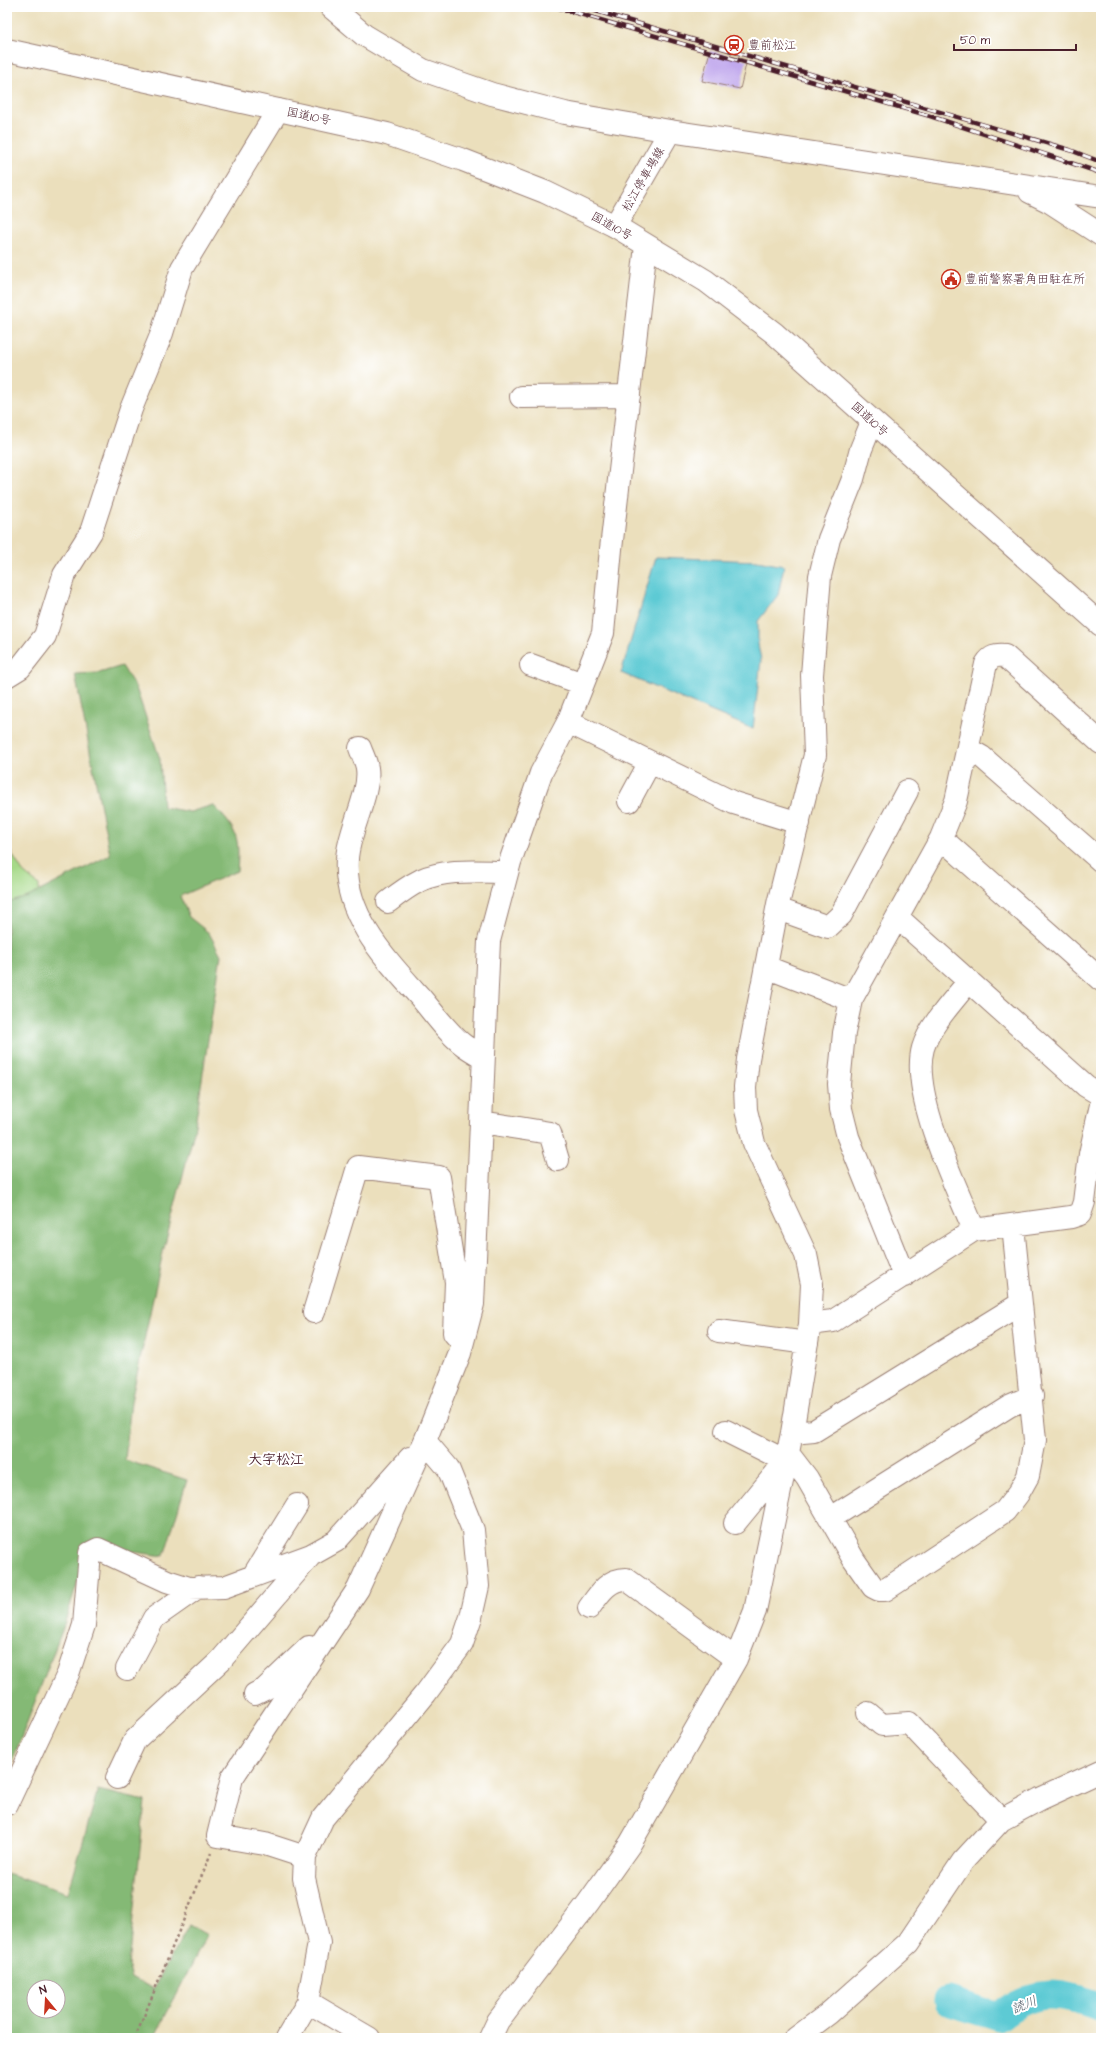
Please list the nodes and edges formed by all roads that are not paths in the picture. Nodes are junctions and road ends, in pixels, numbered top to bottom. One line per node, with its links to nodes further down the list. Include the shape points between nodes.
1 (331, 7): 4 (main road, via 364,35 423,70 492,94 558,111)
2 (7, 50): 3 (main road, 国道10号)
3 (278, 110): 7 (main road, 国道10号, via 394,136 545,192); 15 (main road, via 182,268 162,333 131,410 91,532 64,575 45,636 20,668)
4 (670, 131): 5 (main road); 7 (main road, 松江停車場線)
5 (1011, 183): 6 (main road); 8 (main road, via 1050,202)
6 (1101, 197)
7 (615, 226): 9 (main road, 国道10号)
8 (1101, 235)
9 (646, 246): 10 (main road); 12 (main road, 国道10号, via 706,281 774,333)
10 (629, 396): 11 (main road); 16 (main road, via 603,633)
11 (521, 397)
12 (872, 422): 13 (main road, 国道10号); 24 (main road, via 829,539 820,576 812,675 815,755)
13 (1101, 625)
14 (532, 665): 16 (main road)
15 (7, 676)
16 (583, 684): 17 (main road)
17 (568, 722): 21 (main road); 27 (main road, via 541,773)
18 (1101, 743): 20 (main road, via 1005,656 997,655 990,658 986,664)
19 (360, 748): 35 (main road, via 367,767 367,783 346,859 350,892 363,924 379,951 464,1046)
20 (968, 749): 25 (main road, via 956,801); 26 (main road, via 982,756)
21 (650, 762): 23 (main road); 24 (main road, via 734,803)
22 (907, 791): 29 (main road, via 841,915 828,927)
23 (629, 801)
24 (799, 823): 29 (main road)
25 (941, 838): 30 (main road); 32 (main road)
26 (1101, 861)
27 (507, 872): 28 (main road, via 438,874 410,885); 35 (main road, via 489,941)
28 (388, 902)
29 (778, 909): 31 (main road)
30 (897, 917): 33 (main road); 34 (main road)
31 (766, 967): 34 (main road); 46 (main road, via 748,1058 746,1110 754,1143 806,1255 812,1284)
32 (1101, 980)
33 (969, 981): 36 (main road, via 1086,1086); 41 (main road, via 937,1022 923,1049 921,1080 926,1110)
34 (851, 1000): 42 (main road, via 844,1033 841,1109 848,1137)
35 (484, 1057): 38 (main road)
36 (1101, 1095)
37 (1101, 1105): 40 (main road, via 1080,1214)
38 (481, 1122): 39 (main road, via 550,1133); 47 (main road, via 473,1304)
39 (558, 1160)
40 (1013, 1226): 41 (main road); 43 (main road)
41 (974, 1230): 42 (main road)
42 (904, 1276): 46 (main road)
43 (1020, 1304): 48 (main road); 51 (main road)
44 (314, 1312): 47 (main road, via 358,1167 439,1177 456,1282 454,1333)
45 (719, 1331): 46 (main road)
46 (809, 1333): 51 (main road)
47 (463, 1343): 50 (main road)
48 (1032, 1396): 53 (main road, via 1009,1406); 53 (main road, via 1035,1440 1033,1458 1028,1476 1005,1512 885,1590 873,1587 854,1560)
49 (726, 1431): 51 (main road)
50 (425, 1440): 55 (main road, via 336,1541); 59 (main road, via 358,1589); 68 (main road, via 448,1468 473,1530 478,1586 471,1617 462,1644 323,1818)
51 (788, 1449): 53 (main road); 54 (main road); 60 (main road, via 755,1611)
52 (296, 1505): 56 (main road)
53 (831, 1518)
54 (735, 1523)
55 (311, 1555): 56 (main road); 65 (main road, via 220,1660 135,1740)
56 (253, 1576): 57 (main road, via 224,1587)
57 (198, 1587): 61 (main road, via 154,1618); 66 (main road, via 189,1588 167,1581 98,1549 90,1553 84,1625 68,1674)
58 (589, 1608): 60 (main road, via 604,1589 617,1579 626,1579)
59 (322, 1644): 62 (main road, via 308,1648 265,1689); 68 (main road, via 232,1778 218,1836 265,1844)
60 (736, 1659): 72 (main road, via 630,1844 498,2021)
61 (127, 1669)
62 (255, 1694)
63 (868, 1713): 67 (main road, via 882,1725 909,1723)
64 (1101, 1771): 67 (main road)
65 (117, 1778)
66 (7, 1804)
67 (1001, 1820): 73 (main road, via 963,1861 908,1943 828,2014)
68 (305, 1857): 69 (main road, via 304,1878 319,1943)
69 (308, 2002): 70 (main road); 71 (main road)
70 (287, 2038)
71 (369, 2038)
72 (490, 2038)
73 (796, 2038)

